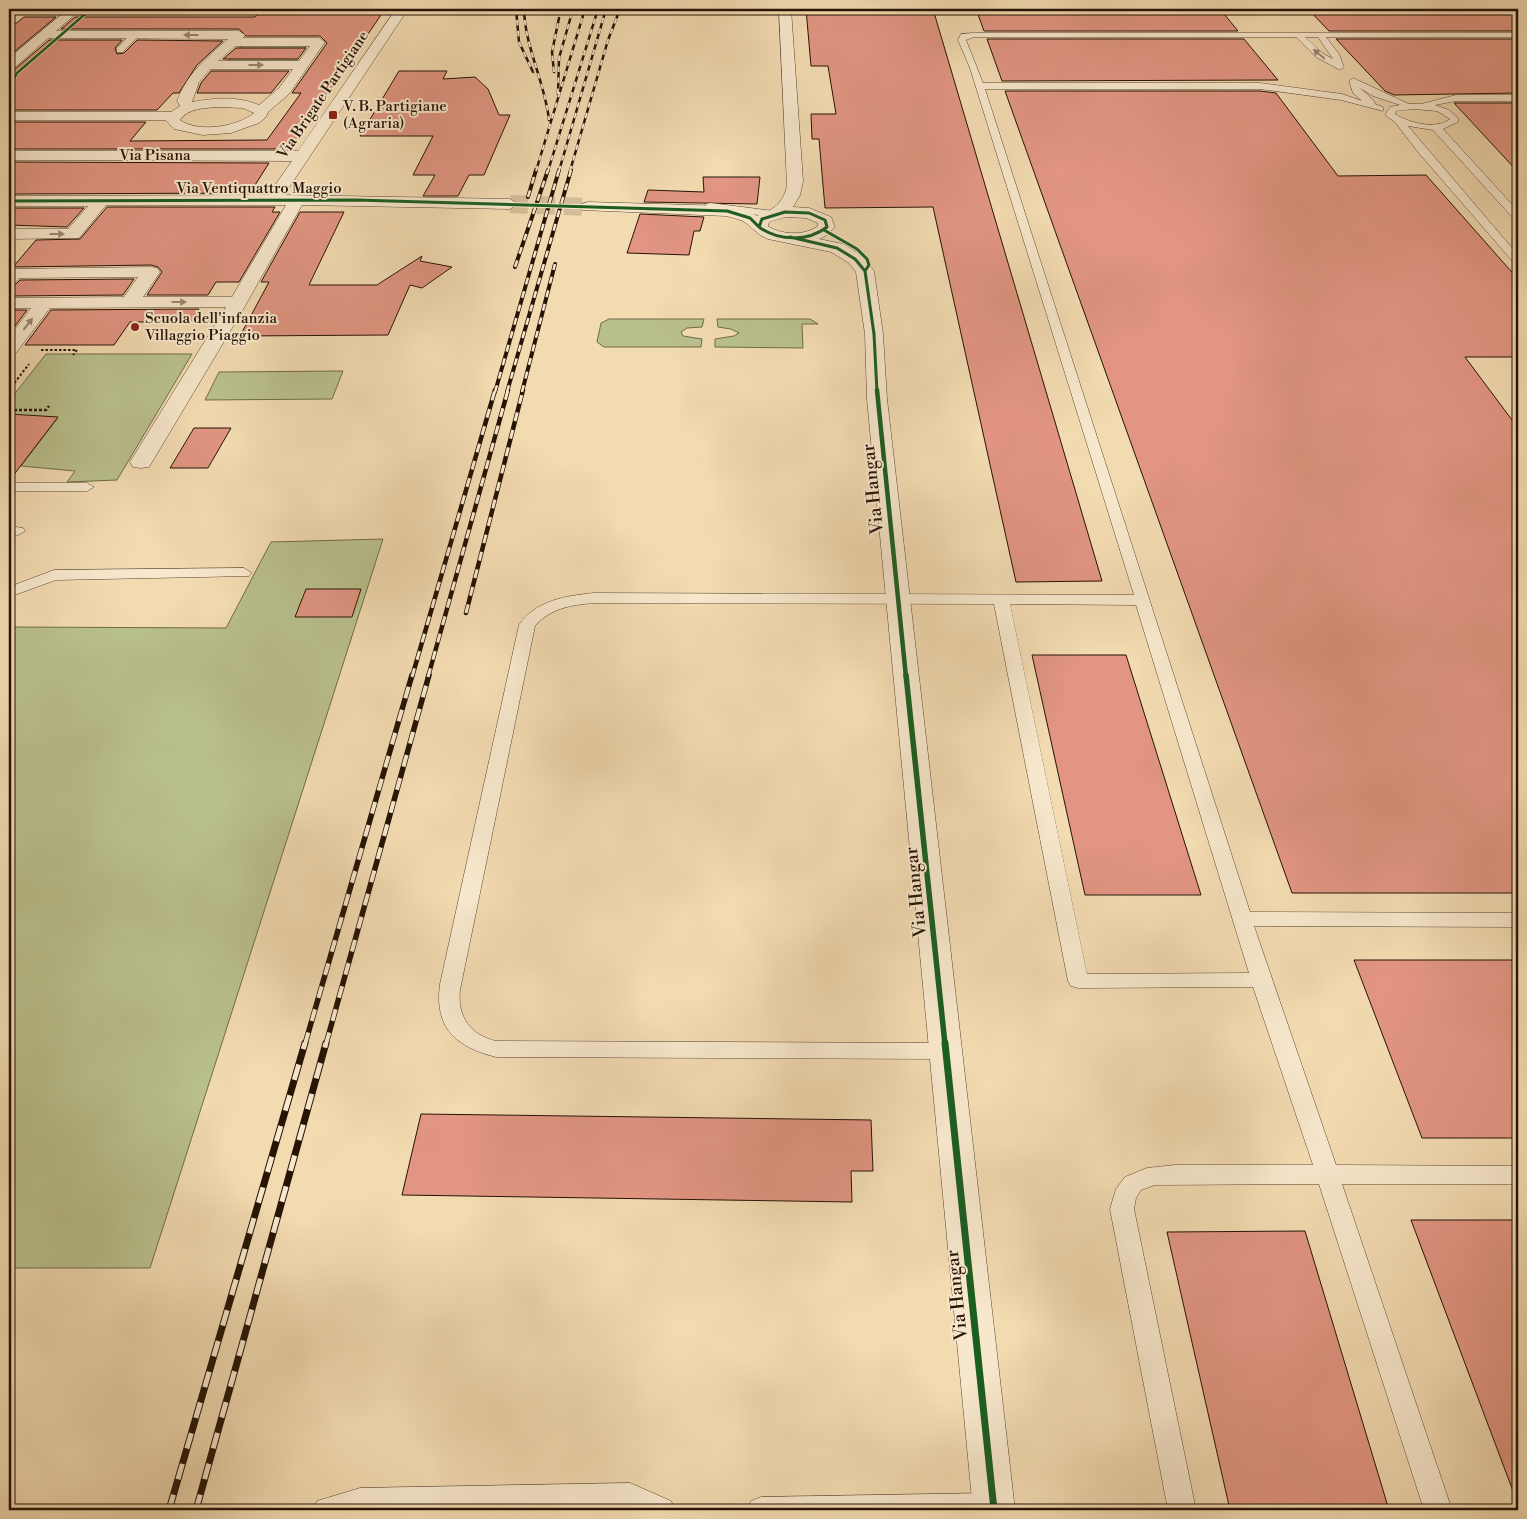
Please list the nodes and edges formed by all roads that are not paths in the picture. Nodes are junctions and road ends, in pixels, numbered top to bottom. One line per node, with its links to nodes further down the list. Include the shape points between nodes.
1 (75, 9): 5 (street)
2 (402, 9): 42 (street, Via Brigate Partigiane)
3 (785, 9): 43 (street)
4 (136, 34): 5 (street); 9 (street, one-way to 4, via 239,35); 12 (lane)
5 (46, 35): 10 (street)
6 (1298, 35): 7 (lane); 19 (lane, one-way to 6, via 1319,55); 22 (lane, via 964,36 962,40)
7 (1320, 35): 8 (lane); 19 (lane, via 1335,54)
8 (1518, 35)
9 (232, 42): 15 (street); 18 (street, via 319,42)
10 (28, 50): 11 (street); 16 (street)
11 (62, 50)
12 (115, 50): 13 (street)
13 (137, 50)
14 (200, 50): 15 (street)
15 (220, 51): 17 (street)
16 (12, 63): 20 (street)
17 (208, 65): 18 (street, one-way to 18); 28 (street, via 186,91 184,103)
18 (304, 65): 23 (street)
19 (1340, 67): 21 (lane)
20 (9, 73)
21 (1353, 82): 27 (lane); 29 (lane, via 1361,96)
22 (981, 91): 29 (lane, via 1270,95 1299,90 1342,97); 72 (lane)
23 (278, 98): 26 (street); 30 (street)
24 (1486, 98): 25 (lane); 27 (lane, via 1456,98); 34 (lane, via 1462,105)
25 (1518, 98)
26 (245, 104): 28 (street, via 214,103); 30 (street)
27 (1416, 107): 31 (lane, via 1394,109); 34 (lane, via 1440,110)
28 (188, 108): 33 (street)
29 (1380, 109): 31 (lane)
30 (260, 111): 36 (street, via 260,116)
31 (1390, 115): 35 (lane)
32 (9, 116): 33 (street)
33 (174, 116): 38 (street, via 173,123 182,128)
34 (1453, 117): 37 (lane, via 1451,123)
35 (1400, 122): 37 (lane); 57 (lane)
36 (250, 123): 38 (street); 39 (street, via 254,130)
37 (1434, 126): 52 (lane)
38 (223, 129): 39 (street)
39 (253, 138): 41 (street)
40 (9, 155): 41 (street, Via Pisana)
41 (242, 155): 42 (street, Via Pisana)
42 (301, 156): 44 (street, Via Brigate Partigiane)
43 (795, 180): 51 (street, via 790,200); 53 (street)
44 (273, 200): 45 (street, Via Ventiquattro Maggio); 47 (street, Via Ventiquattro Maggio)
45 (297, 200): 48 (street, Via Ventiquattro Maggio); 61 (street, Via Ventiquattro Maggio)
46 (9, 201): 47 (street, Via Ventiquattro Maggio)
47 (101, 201): 55 (street, one-way to 47, via 72,234)
48 (510, 204)
49 (588, 206): 54 (street, via 727,211 750,218)
50 (706, 206): 51 (lane)
51 (776, 213): 53 (street, via 798,212); 54 (street, via 762,219)
52 (1518, 217)
53 (823, 224): 56 (street, via 808,236); 58 (street, Via Hangar, via 863,254 869,261)
54 (759, 227): 56 (street, via 769,234)
55 (10, 235)
56 (790, 237): 58 (street, via 837,248)
57 (1518, 261)
58 (865, 270): 70 (street, Via Hangar)
59 (9, 278): 60 (street, via 14,272 150,272)
60 (135, 295): 61 (street); 62 (street)
61 (243, 295): 65 (street, Via Ventiquattro Maggio)
62 (45, 302): 63 (street); 64 (street, one-way to 62)
63 (9, 303)
64 (10, 346)
65 (141, 462)
66 (9, 487): 67 (lane)
67 (86, 487)
68 (244, 573): 69 (lane, via 54,575)
69 (9, 592)
70 (899, 599): 71 (lane); 76 (street, Via Hangar); 76 (lane, via 594,598 552,605 532,618 524,632 518,660 450,984 449,1008 457,1026 473,1042 496,1049)
71 (1001, 599): 72 (lane); 75 (lane, via 1078,982)
72 (1142, 600): 73 (lane)
73 (1242, 920): 74 (lane); 75 (lane)
74 (1518, 920)
75 (1261, 980): 78 (lane)
76 (945, 1051): 79 (street, Via Hangar)
77 (1518, 1175): 78 (lane)
78 (1328, 1176): 83 (lane, via 1167,1175 1135,1180 1127,1188 1122,1209); 84 (lane)
79 (993, 1508): 82 (lane)
80 (327, 1510): 81 (lane, via 360,1501 630,1496)
81 (661, 1510)
82 (761, 1510)
83 (1182, 1510)
84 (1438, 1510)

